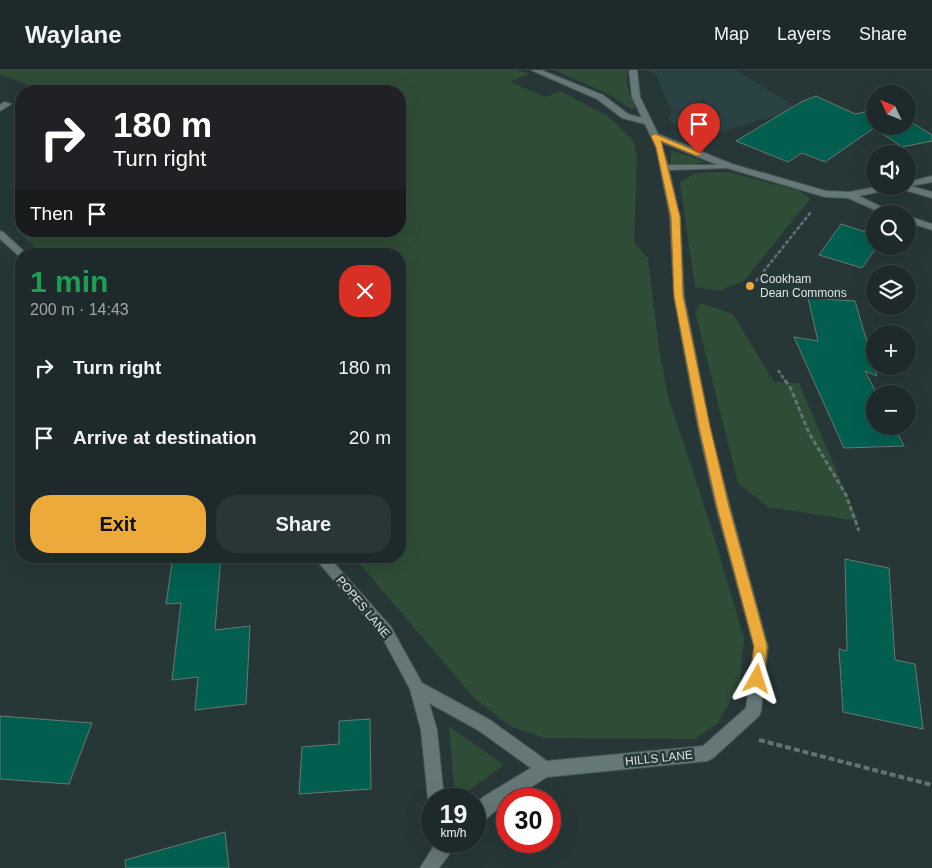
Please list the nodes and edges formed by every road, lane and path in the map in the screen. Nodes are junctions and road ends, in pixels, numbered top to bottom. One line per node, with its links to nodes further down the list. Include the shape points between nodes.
1 (535, 70): 5 (street, via 600,97 625,116)
2 (633, 70): 5 (street, HILLS LANE, via 636,97)
3 (7, 104): 4 (street)
4 (0, 109)
5 (647, 122): 6 (street, HILLS LANE)
6 (655, 136): 7 (street); 8 (street, HILLS LANE)
7 (729, 166): 8 (street); 13 (street)
8 (663, 168): 26 (street, HILLS LANE, via 676,217 679,296 704,427 760,646 753,711)
9 (932, 179): 10 (street)
10 (916, 182)
11 (916, 190): 15 (street)
12 (866, 192): 14 (street)
13 (825, 194): 14 (street); 21 (path)
14 (850, 195): 16 (street)
15 (932, 195)
16 (872, 205)
17 (916, 222): 18 (street)
18 (932, 227)
19 (0, 234): 20 (street)
20 (15, 248)
21 (752, 286)
22 (778, 370): 23 (path, via 846,495)
23 (859, 531)
24 (326, 563): 25 (street, POPES LANE, via 386,631)
25 (417, 688): 27 (street, via 484,725); 29 (street, POPES LANE, via 429,730)
26 (730, 732): 27 (street, HILLS LANE, via 707,753); 28 (path)
27 (545, 770): 30 (street, HILLS LANE)
28 (932, 785)
29 (435, 788)
30 (486, 806)
31 (438, 853): 32 (street)
32 (429, 868)

